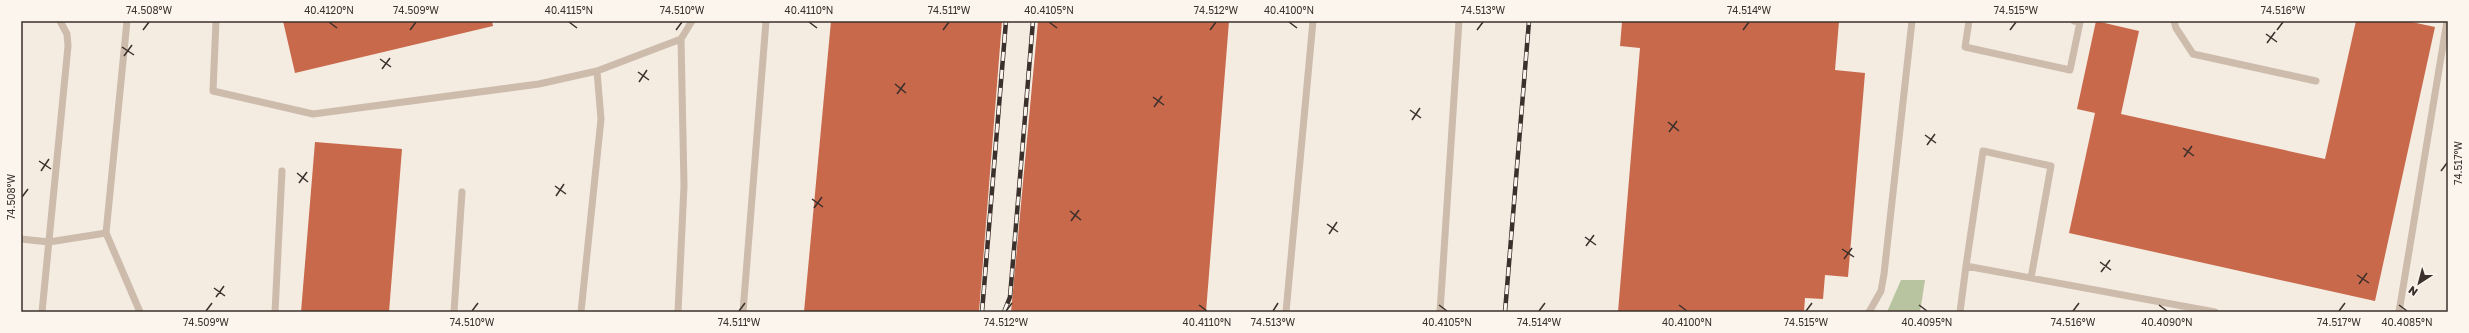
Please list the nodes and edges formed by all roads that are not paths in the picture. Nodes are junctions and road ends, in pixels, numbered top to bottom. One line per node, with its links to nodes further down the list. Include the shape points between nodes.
1 (60, 21): 20 (lane, via 67,34 68,46)
2 (127, 21): 18 (lane)
3 (216, 21): 14 (lane, via 213,91 313,114 539,84)
4 (692, 21): 13 (lane)
5 (766, 21): 29 (lane)
6 (1313, 21): 30 (lane)
7 (1459, 21): 31 (lane)
8 (1912, 21): 32 (lane, via 1884,274 1881,291)
9 (1970, 21): 10 (lane, via 1965,47 2070,70 2080,22)
10 (2074, 21)
11 (2174, 21): 15 (lane, via 2193,54)
12 (2447, 21): 35 (lane)
13 (681, 40): 14 (lane); 28 (lane, via 684,186)
14 (597, 71): 27 (lane, via 601,119)
15 (2316, 80)
16 (282, 171): 25 (lane)
17 (462, 192): 26 (lane)
18 (106, 233): 20 (lane); 24 (lane)
19 (21, 240): 20 (lane)
20 (49, 242): 23 (lane)
21 (1966, 266): 22 (lane); 22 (lane, via 1983,151 2051,166); 33 (lane)
22 (2031, 278): 34 (lane)
23 (42, 312)
24 (140, 312)
25 (275, 312)
26 (454, 312)
27 (581, 312)
28 (678, 312)
29 (743, 312)
30 (1286, 312)
31 (1440, 312)
32 (1869, 312)
33 (1960, 312)
34 (2215, 312)
35 (2400, 312)

